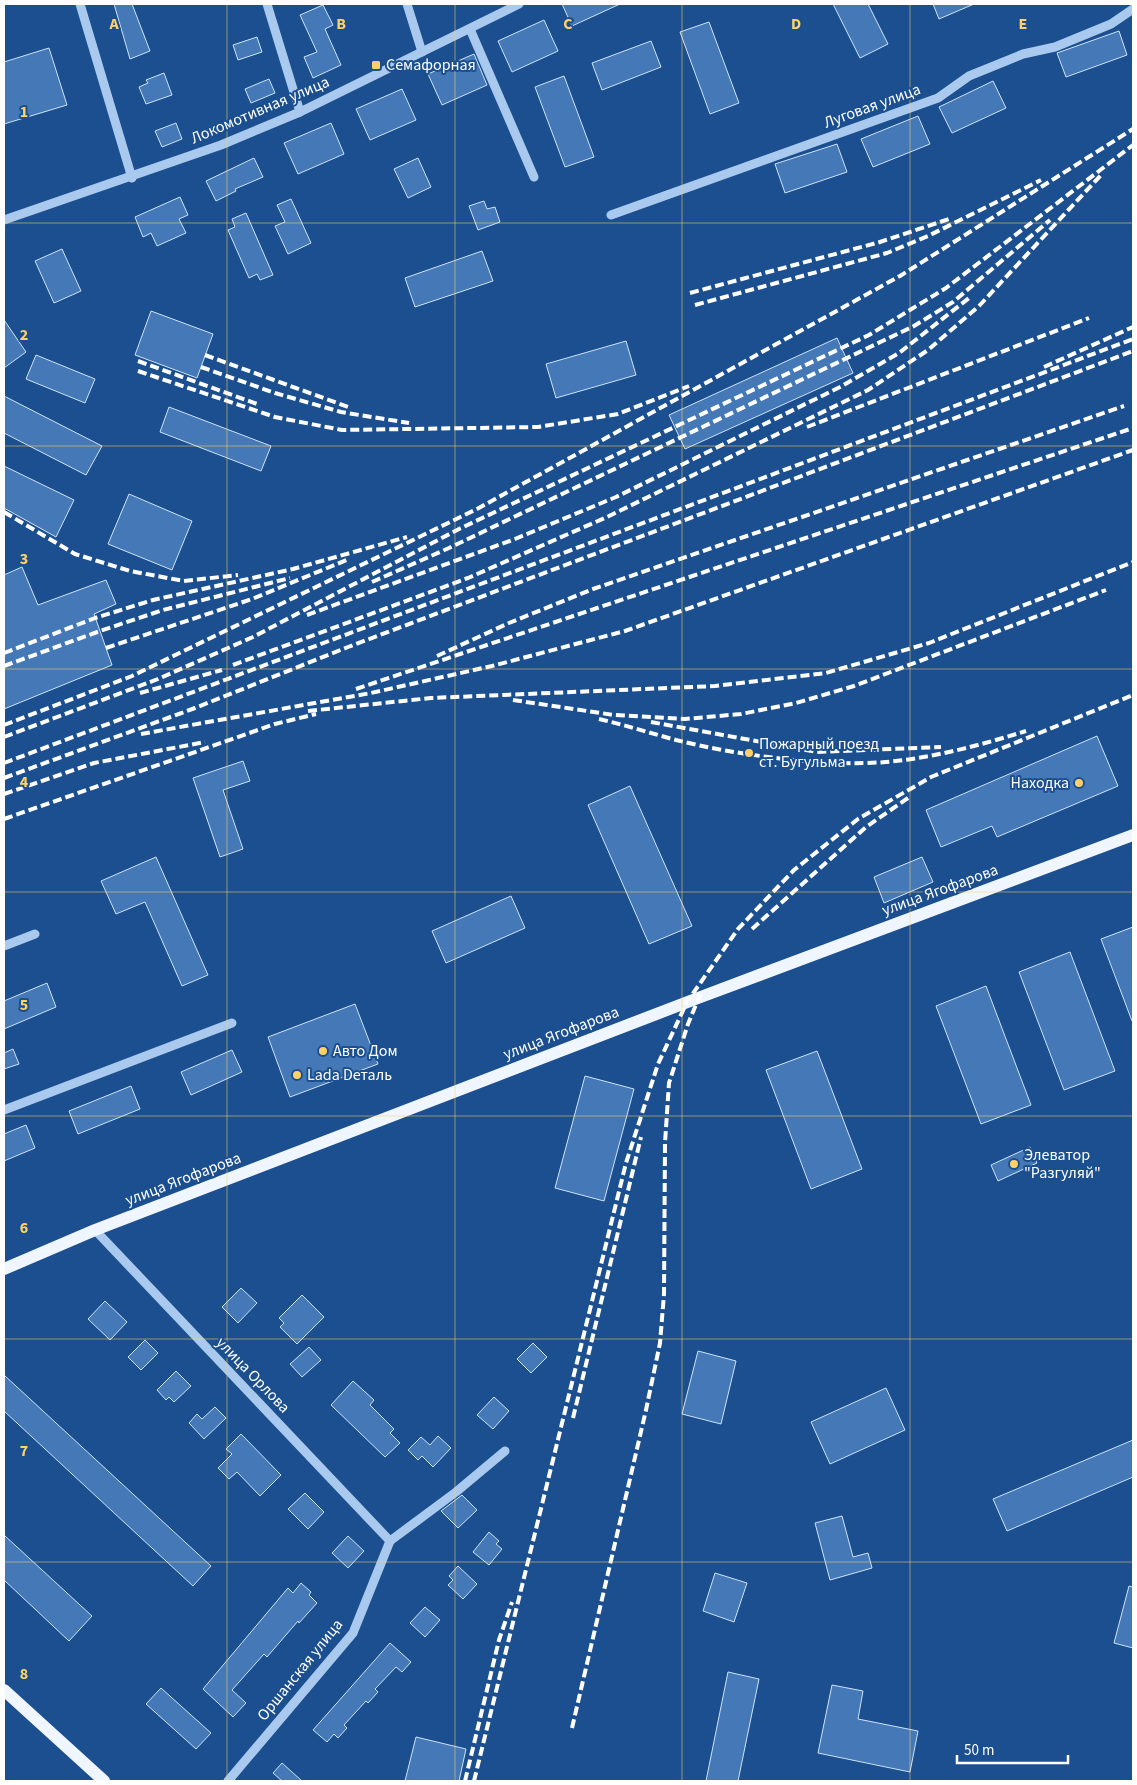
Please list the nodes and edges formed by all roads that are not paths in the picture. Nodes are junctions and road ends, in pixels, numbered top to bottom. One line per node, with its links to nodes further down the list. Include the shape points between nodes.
1 (80, 4): 10 (street)
2 (267, 4): 8 (street)
3 (407, 4): 7 (street)
4 (519, 4): 6 (street, Локомотивная улица)
5 (1132, 7): 11 (street, Луговая улица, via 1111,24 969,76 938,98)
6 (470, 29): 7 (street, Локомотивная улица); 9 (street)
7 (422, 52): 8 (street, Локомотивная улица)
8 (300, 112): 10 (street, Локомотивная улица)
9 (534, 177)
10 (132, 178): 12 (street, Локомотивная улица)
11 (611, 215)
12 (4, 220)
13 (1133, 835): 18 (main road, улица Ягофарова)
14 (35, 934): 15 (street)
15 (4, 946)
16 (232, 1023): 17 (street)
17 (4, 1110)
18 (95, 1230): 19 (main road, улица Ягофарова); 21 (street, улица Орлова)
19 (4, 1269)
20 (505, 1451): 21 (street)
21 (390, 1541): 24 (street, Оршанская улица, via 353,1633)
22 (4, 1690): 23 (main road)
23 (104, 1781)
24 (228, 1781)

